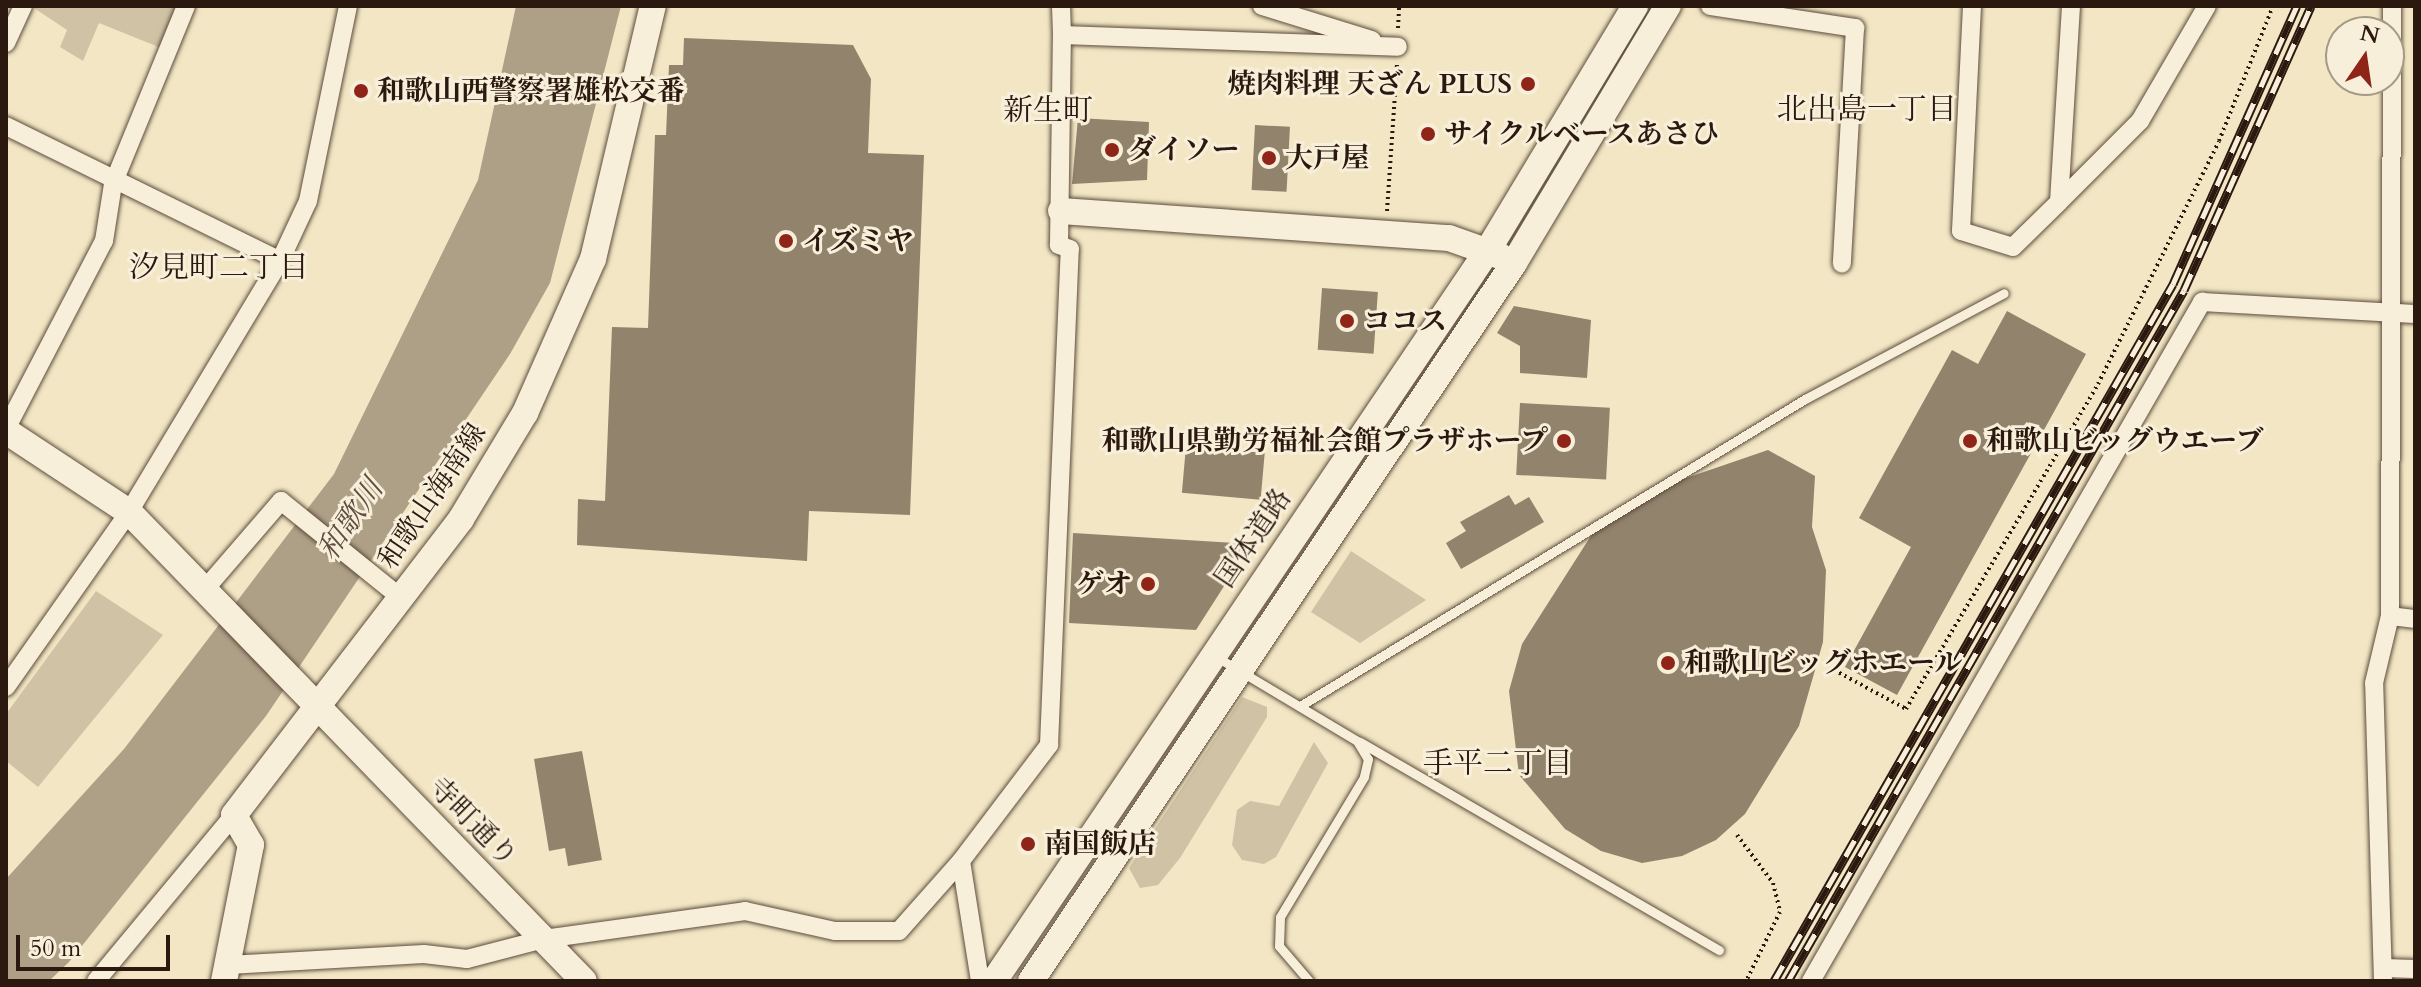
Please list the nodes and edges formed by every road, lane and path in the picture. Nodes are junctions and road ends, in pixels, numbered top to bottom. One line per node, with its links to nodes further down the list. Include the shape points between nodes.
1 (23, 6): 17 (street)
2 (186, 6): 20 (street)
3 (348, 6): 25 (street, via 308,201)
4 (653, 6): 33 (street, 和歌山海南線, via 593,259 572,318 517,427)
5 (1061, 6): 16 (street)
6 (1262, 6): 18 (street)
7 (1298, 6): 18 (street)
8 (1635, 6): 24 (street, 国体道路)
9 (1668, 6): 26 (street)
10 (1710, 6): 27 (street, via 1855,28)
11 (1972, 6): 21 (street, via 1961,231 2013,247)
12 (2071, 6): 21 (street)
13 (2207, 6): 21 (street, via 2140,121)
14 (2273, 6): 39 (path, via 2219,141 2098,384 1906,709)
15 (2392, 6): 30 (street)
16 (1062, 35): 18 (street); 22 (street)
17 (6, 43)
18 (1398, 47): 23 (path)
19 (6, 126): 20 (street)
20 (113, 184): 25 (street); 31 (street, via 104,241)
21 (2059, 202)
22 (1061, 211): 23 (street); 46 (street, via 1059,245 1070,249 1068,343 1049,745)
23 (1386, 234): 24 (street, via 1449,238)
24 (1488, 250): 26 (street); 37 (street, 国体道路)
25 (280, 261): 32 (street)
26 (1514, 263): 38 (street)
27 (1842, 264)
28 (2004, 293): 41 (lane, via 1805,399)
29 (2415, 314): 30 (street)
30 (2390, 317): 35 (street); 59 (street, via 2327,304 2202,302)
31 (6, 430): 32 (street)
32 (129, 512): 34 (street); 40 (street)
33 (392, 592): 34 (street, via 281,501); 42 (street, 和歌山海南線)
34 (212, 596): 42 (street, 寺町通り)
35 (2390, 616): 36 (street); 51 (street, via 2374,683)
36 (2415, 619)
37 (1213, 654): 38 (lane); 55 (street, 国体道路)
38 (1240, 670): 41 (lane); 56 (street)
39 (1834, 670)
40 (6, 687)
41 (1300, 706): 43 (lane)
42 (315, 709): 44 (street, 和歌山海南線); 47 (street, 寺町通り)
43 (1357, 741): 48 (lane); 57 (lane, via 1368,759 1364,777 1280,917 1279,946)
44 (234, 815): 50 (street, via 251,845); 52 (street)
45 (1737, 835): 58 (path, via 1773,883 1780,912)
46 (961, 861): 47 (street, via 899,931 835,931 745,911); 54 (street)
47 (544, 939): 50 (street, via 467,959 424,954); 53 (street, 寺町通り)
48 (1719, 950)
49 (2415, 969): 51 (street)
50 (226, 973)
51 (2383, 974)
52 (96, 981)
53 (584, 981)
54 (980, 981)
55 (994, 981)
56 (1031, 981)
57 (1309, 981)
58 (1746, 981)
59 (1811, 981)

